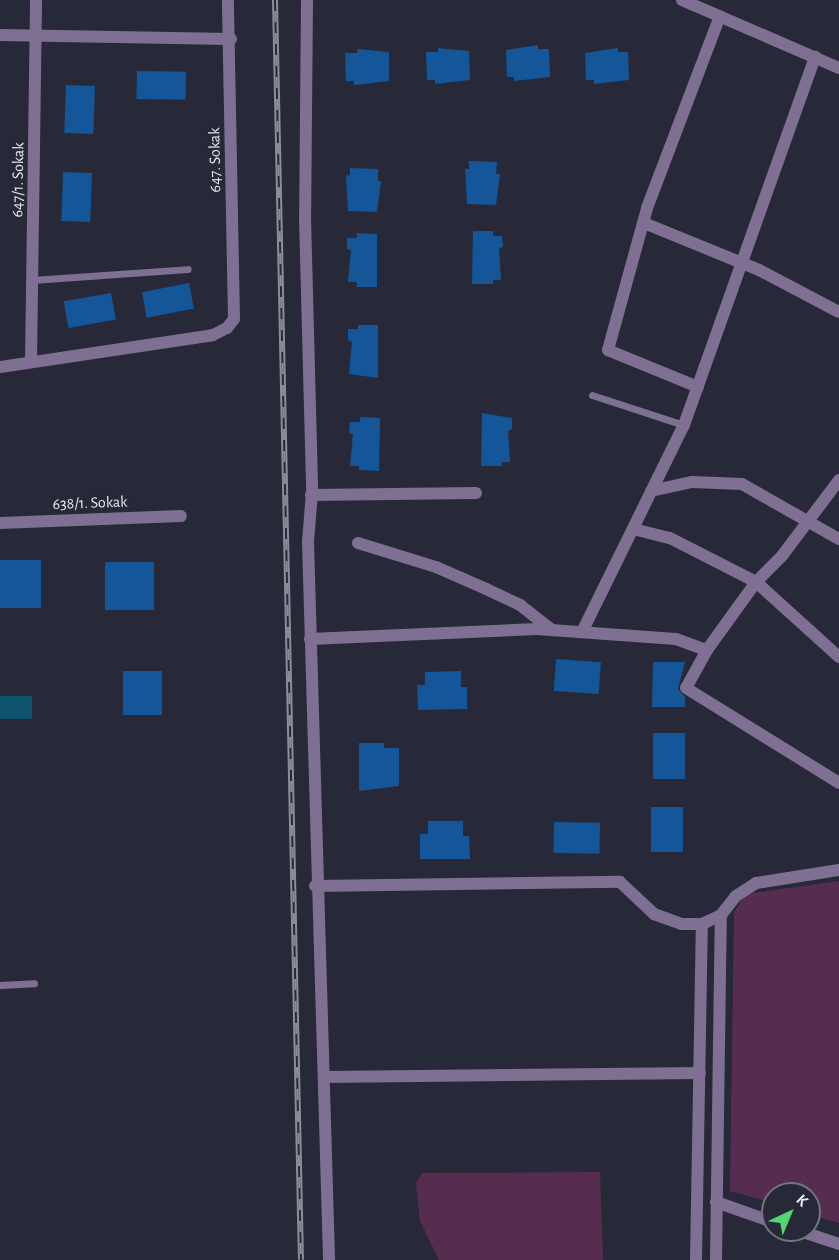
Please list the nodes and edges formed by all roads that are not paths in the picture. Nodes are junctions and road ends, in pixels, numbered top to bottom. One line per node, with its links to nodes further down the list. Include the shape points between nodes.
1 (36, 0): 6 (street, 647/1. Sokak)
2 (228, 0): 8 (street, 647. Sokak)
3 (307, 0): 24 (street, via 305,217)
4 (682, 0): 5 (street)
5 (720, 16): 9 (street); 11 (street)
6 (37, 33): 7 (street); 8 (street); 14 (street, 647/1. Sokak)
7 (0, 34)
8 (231, 39): 16 (street, 647. Sokak, via 234,319 213,335)
9 (815, 57): 10 (street); 12 (street)
10 (839, 68)
11 (644, 223): 12 (street); 18 (street, via 608,350)
12 (742, 262): 15 (street); 18 (street)
13 (188, 269): 14 (lane)
14 (32, 280): 16 (street, 647/1. Sokak)
15 (839, 312)
16 (31, 361): 17 (street)
17 (0, 366)
18 (698, 387): 20 (street)
19 (592, 395): 20 (lane)
20 (684, 425): 22 (street)
21 (839, 480): 26 (street)
22 (651, 491): 26 (street, via 692,482 742,484); 28 (street)
23 (476, 494): 24 (street)
24 (311, 495): 34 (street)
25 (181, 516): 27 (street, 638/1. Sokak)
26 (807, 522): 29 (street); 31 (street)
27 (0, 523)
28 (633, 529): 31 (street, via 670,538); 33 (street)
29 (839, 539)
30 (358, 543): 32 (street, via 436,567 486,589 520,605)
31 (756, 582): 35 (street); 36 (street)
32 (552, 630): 33 (street); 34 (street)
33 (582, 632): 35 (street, via 676,639)
34 (310, 639): 39 (street)
35 (707, 650): 37 (street, via 687,684 688,692)
36 (839, 657)
37 (839, 783)
38 (839, 870): 40 (street, via 756,883 736,897)
39 (315, 886): 41 (street, via 620,882 654,914 681,924); 45 (street)
40 (721, 915): 41 (street); 46 (street)
41 (702, 924): 44 (street)
42 (34, 983): 43 (lane)
43 (0, 985)
44 (700, 1073): 45 (street); 51 (street)
45 (325, 1077): 50 (street)
46 (716, 1202): 47 (street); 52 (street)
47 (761, 1218)
48 (821, 1238): 49 (street)
49 (839, 1244)
50 (329, 1260)
51 (696, 1260)
52 (716, 1260)

